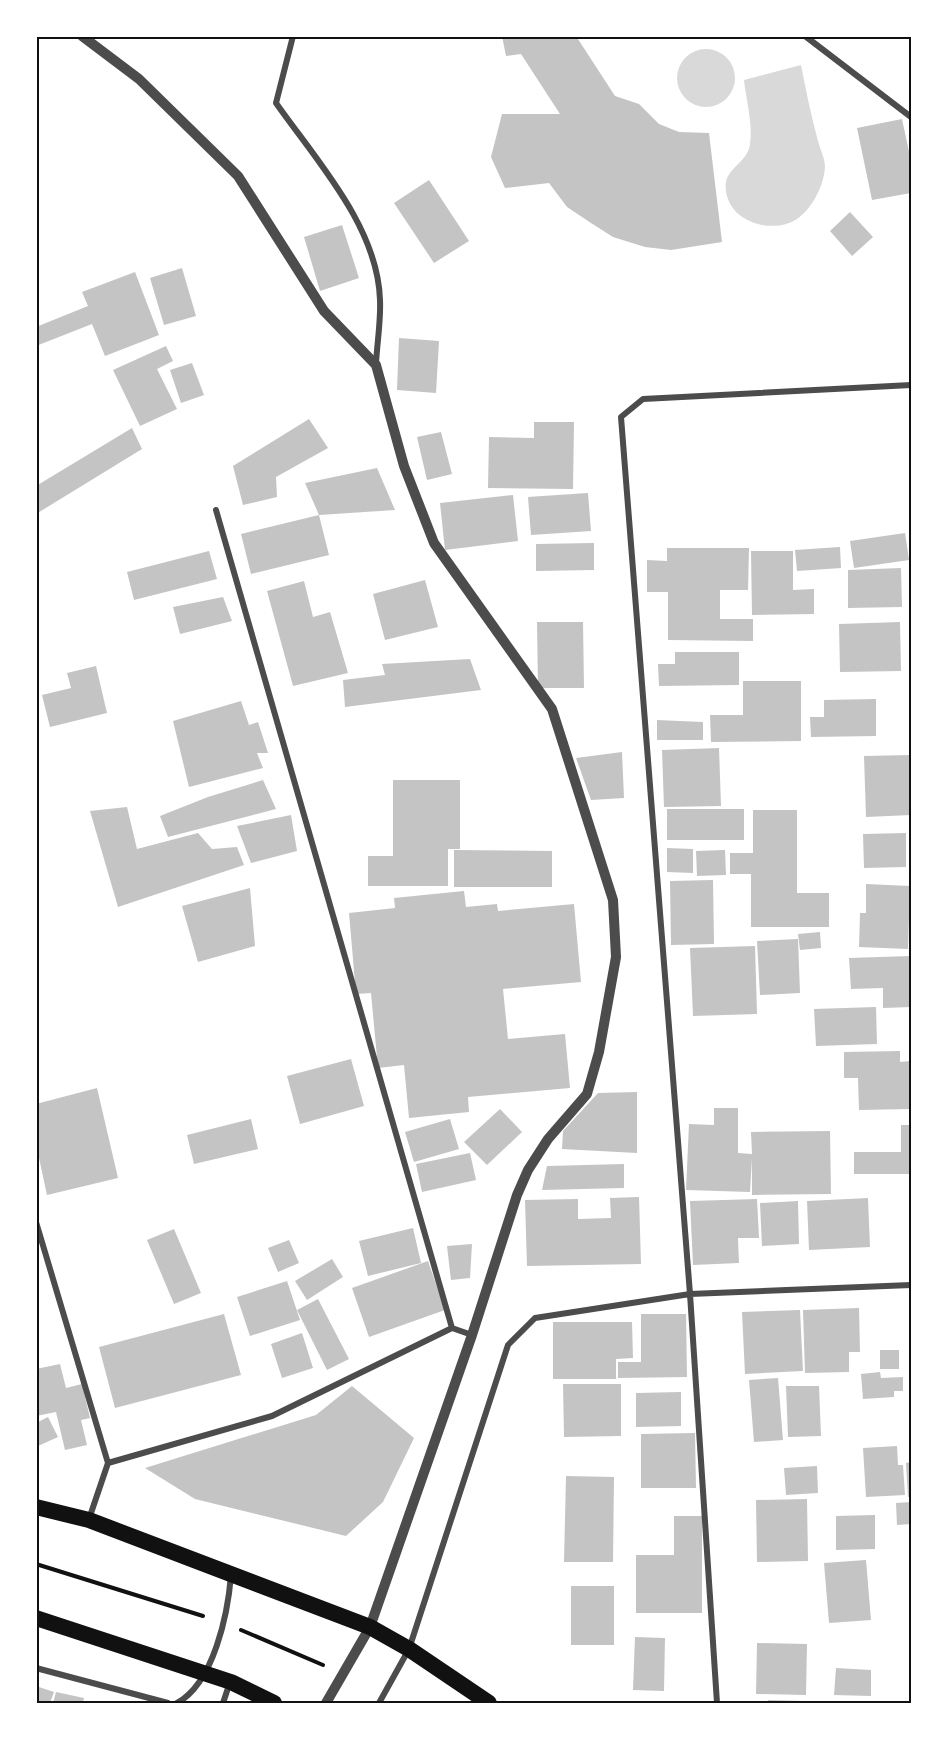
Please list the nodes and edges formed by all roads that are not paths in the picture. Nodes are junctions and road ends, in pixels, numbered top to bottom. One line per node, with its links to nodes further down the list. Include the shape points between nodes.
1 (82, 36): 5 (street, via 139,79 238,176 324,311)
2 (293, 36): 5 (street, via 276,103 355,215 370,249 381,298)
3 (805, 36): 4 (street)
4 (911, 117)
5 (376, 365): 12 (street, via 404,466 434,543 552,709 613,900 616,957 599,1052 587,1094 548,1139 528,1170)
6 (911, 385): 10 (street, via 643,399 621,417)
7 (216, 510): 11 (street)
8 (36, 1222): 13 (street)
9 (911, 1285): 10 (street)
10 (690, 1294): 19 (street, via 535,1318 507,1345); 30 (street)
11 (452, 1328): 12 (street); 13 (street, via 272,1416)
12 (472, 1335): 18 (street)
13 (108, 1463): 15 (street)
14 (36, 1507): 15 (highway)
15 (89, 1520): 16 (highway)
16 (231, 1574): 18 (highway); 21 (street, via 224,1622)
17 (36, 1618): 21 (highway)
18 (370, 1627): 19 (highway); 27 (street)
19 (409, 1649): 28 (street); 29 (highway)
20 (36, 1668): 24 (street)
21 (204, 1673): 22 (highway); 25 (street)
22 (231, 1682): 23 (highway); 26 (street)
23 (264, 1701)
24 (168, 1703)
25 (177, 1703)
26 (223, 1703)
27 (326, 1703)
28 (379, 1703)
29 (489, 1703)
30 (717, 1703)

